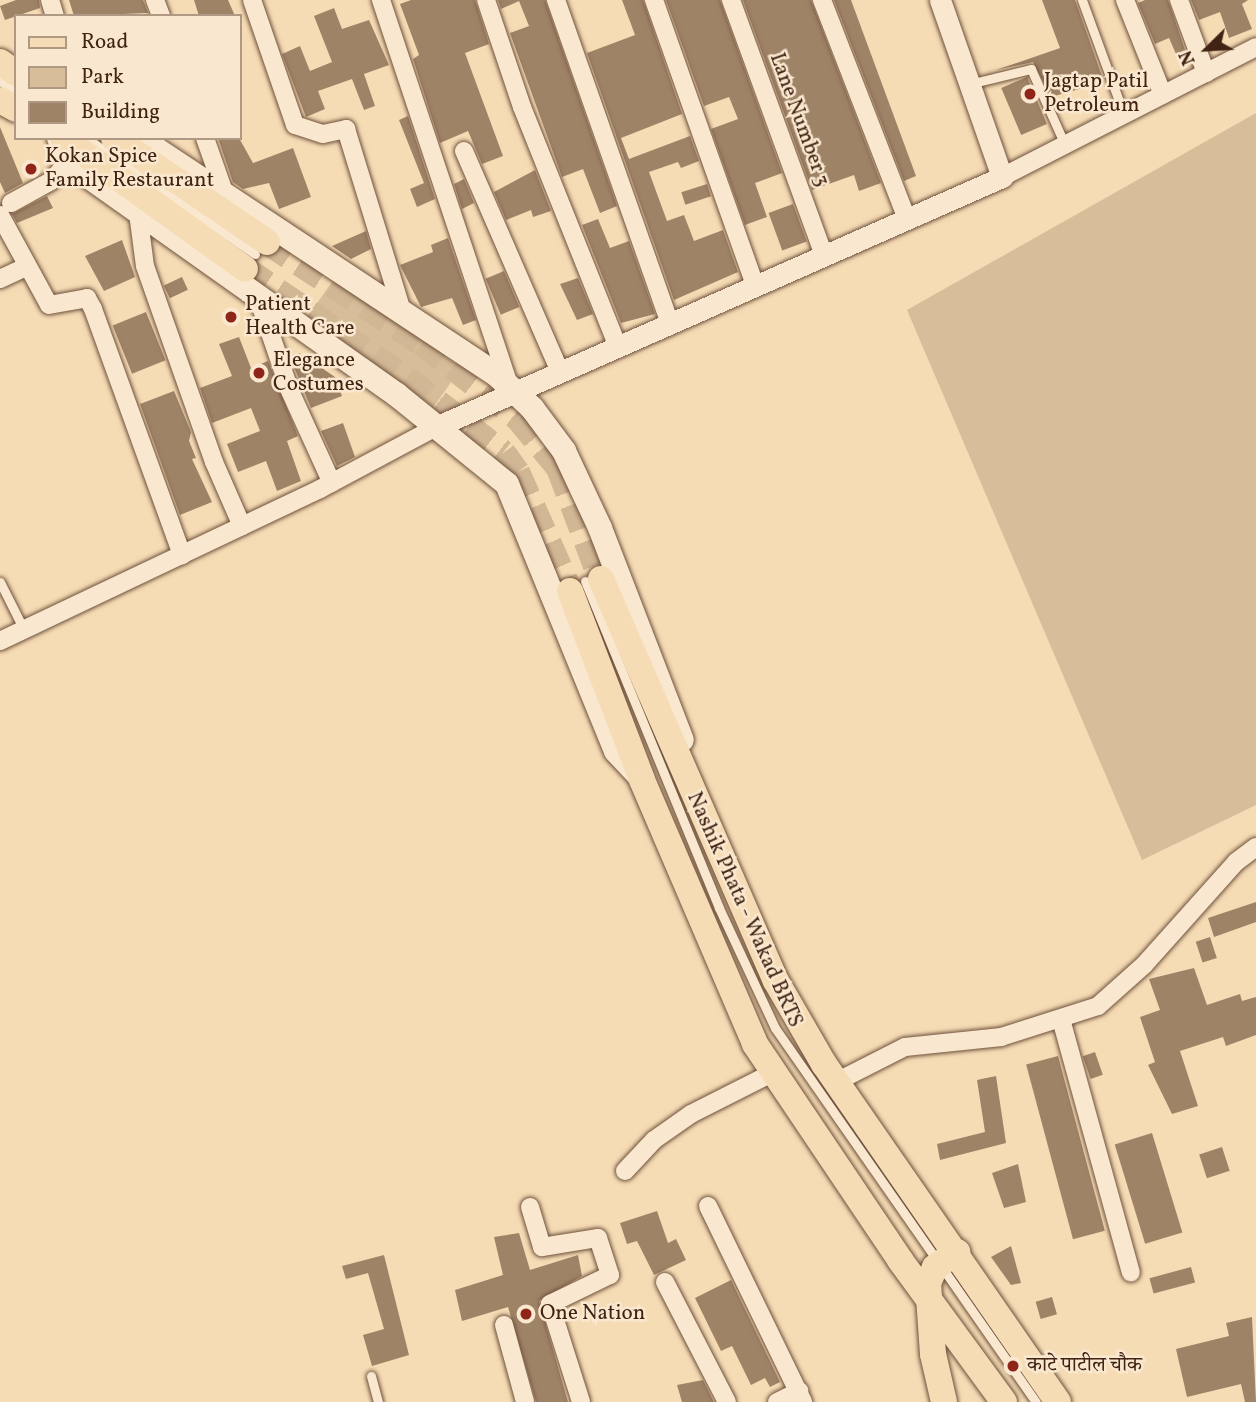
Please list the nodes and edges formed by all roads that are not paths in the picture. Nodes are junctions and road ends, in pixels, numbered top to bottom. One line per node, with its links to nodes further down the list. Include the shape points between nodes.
1 (252, 0): 35 (street, via 295,125 323,134 346,129)
2 (381, 0): 39 (street)
3 (486, 0): 37 (street, via 522,107)
4 (555, 0): 36 (street)
5 (654, 0): 33 (street)
6 (731, 0): 30 (street, Lane Number 3)
7 (822, 0): 28 (street)
8 (940, 0): 14 (street)
9 (1082, 0): 16 (lane)
10 (1125, 0): 15 (street)
11 (1180, 0): 13 (street)
12 (1256, 47): 13 (street)
13 (1206, 73): 15 (street)
14 (969, 84): 21 (lane, via 1031,69); 24 (street)
15 (1163, 94): 16 (street)
16 (1124, 115): 21 (street)
17 (89, 140): 29 (lane)
18 (116, 140): 29 (main road)
19 (142, 140): 25 (main road)
20 (206, 140): 25 (street)
21 (1065, 145): 24 (street)
22 (63, 146): 26 (street, via 51,181); 27 (main road); 29 (main road)
23 (464, 151): 38 (street)
24 (1002, 177): 28 (street)
25 (224, 192): 35 (main road)
26 (6, 209): 31 (street)
27 (138, 212): 34 (main road); 42 (street, via 145,266 214,462)
28 (907, 219): 30 (street)
29 (256, 255)
30 (824, 256): 33 (street)
31 (26, 267): 32 (street); 43 (street, via 49,305 87,298 93,309)
32 (0, 279)
33 (755, 286): 36 (street)
34 (256, 294): 40 (main road); 41 (street, via 290,391)
35 (402, 310): 39 (main road)
36 (670, 323): 37 (street)
37 (618, 347): 38 (street)
38 (561, 374): 39 (street)
39 (513, 390): 40 (street); 49 (main road, via 564,451 600,528 677,724)
40 (438, 426): 41 (street); 48 (main road, via 507,484 616,751)
41 (332, 483): 42 (street)
42 (242, 526): 43 (street)
43 (182, 555): 46 (street)
44 (0, 582): 46 (lane)
45 (585, 584): 48 (main road); 49 (main road); 57 (lane, Nashik Phata - Wakad BRTS, via 719,908 775,1028)
46 (24, 629): 47 (street)
47 (0, 641)
48 (642, 780): 52 (main road, via 755,1044)
49 (697, 803): 53 (main road, via 776,981)
50 (1256, 847): 51 (street, via 1236,862 1144,964 1098,1006)
51 (1061, 1019): 53 (street, via 1001,1037 905,1047); 58 (street)
52 (774, 1072): 54 (street, via 691,1114 654,1140); 60 (main road)
53 (838, 1081): 57 (main road)
54 (625, 1171)
55 (708, 1206): 63 (street)
56 (530, 1208): 66 (street, via 542,1247 598,1238 610,1275 550,1304)
57 (949, 1258): 60 (main road, via 931,1275); 71 (lane, Nashik Phata - Wakad BRTS); 72 (main road)
58 (1131, 1273)
59 (665, 1282): 67 (street)
60 (929, 1297): 69 (main road, via 933,1354); 70 (main road)
61 (504, 1325): 65 (street)
62 (371, 1376): 64 (lane)
63 (802, 1396): 68 (street)
64 (378, 1402)
65 (525, 1402)
66 (581, 1402)
67 (727, 1402)
68 (777, 1402)
69 (944, 1402)
70 (1004, 1402)
71 (1036, 1402)
72 (1058, 1402)

